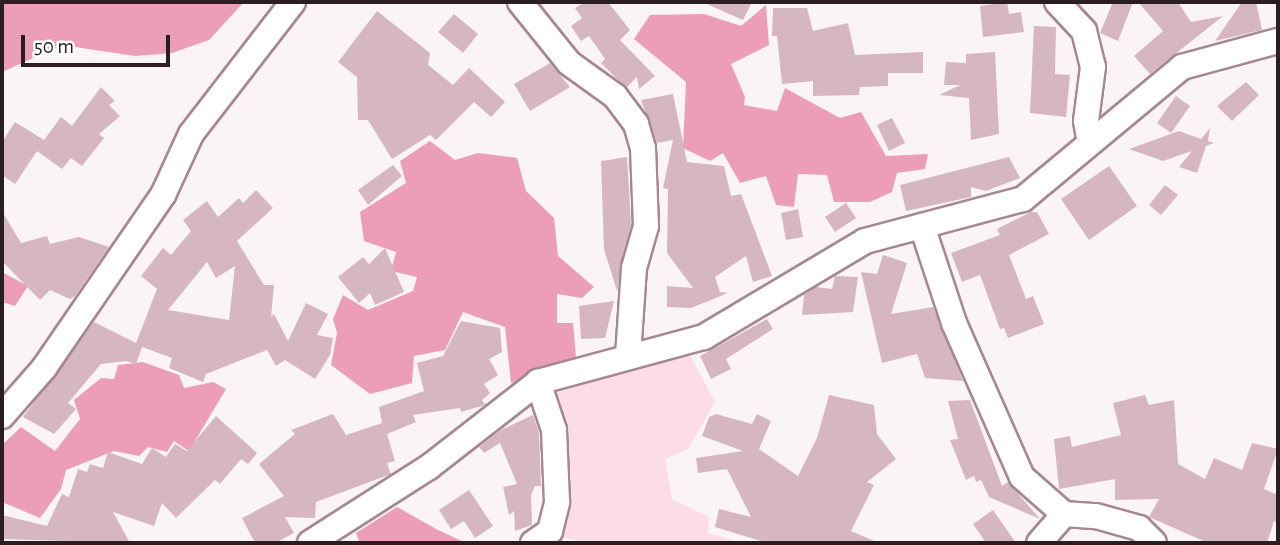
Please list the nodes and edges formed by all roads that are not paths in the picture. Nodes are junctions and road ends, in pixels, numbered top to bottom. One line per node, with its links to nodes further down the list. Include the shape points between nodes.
1 (293, 2): 9 (street, via 191,134 163,195 44,368)
2 (520, 2): 7 (street, via 569,63 615,96 636,124 643,148 646,226 634,268)
3 (1057, 2): 5 (street, via 1084,31 1093,67 1086,121)
4 (1278, 41): 5 (street, via 1182,67)
5 (1090, 144): 6 (street, via 1023,200)
6 (922, 226): 7 (street, via 865,241 704,337); 10 (street, via 954,323 1017,467 1022,477)
7 (628, 355): 8 (street)
8 (538, 382): 11 (street, via 429,467); 12 (street, via 554,430 557,502 550,531)
9 (2, 416)
10 (1064, 514): 13 (street); 14 (street, via 1096,516 1139,528)
11 (310, 543)
12 (534, 543)
13 (1039, 543)
14 (1154, 543)

